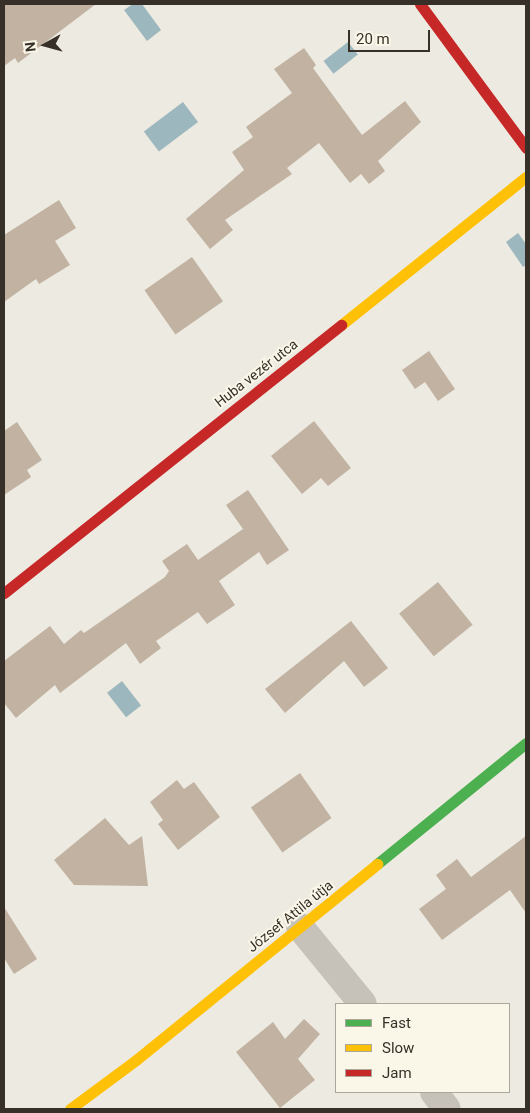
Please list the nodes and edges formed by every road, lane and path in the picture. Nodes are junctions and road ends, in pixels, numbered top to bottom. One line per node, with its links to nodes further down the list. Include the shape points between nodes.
1 (420, 4): 2 (street)
2 (526, 148)
3 (526, 177): 4 (street, Huba vezér utca)
4 (4, 593)
5 (526, 743): 6 (street, József Attila útja)
6 (300, 927): 7 (street); 9 (street, József Attila útja)
7 (362, 1003)
8 (435, 1093): 10 (street)
9 (70, 1109)
10 (446, 1109)

